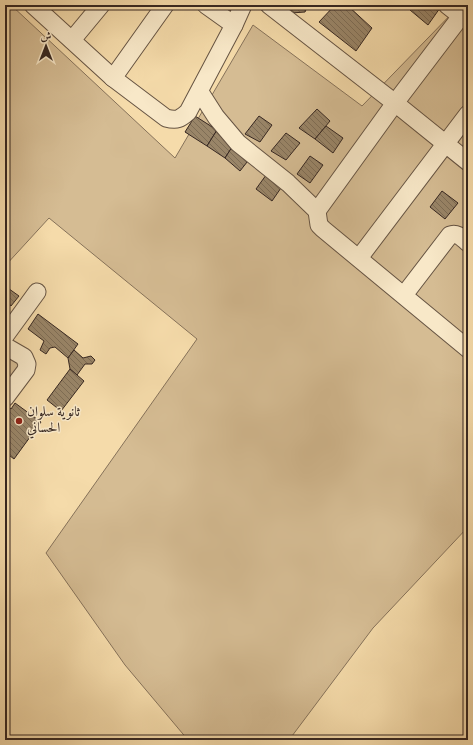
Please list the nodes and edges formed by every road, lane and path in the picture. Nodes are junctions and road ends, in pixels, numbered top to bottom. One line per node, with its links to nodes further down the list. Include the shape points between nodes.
1 (101, 5): 10 (street)
2 (166, 5): 11 (street)
3 (206, 5): 9 (street)
4 (243, 5): 9 (street)
5 (269, 5): 13 (street)
6 (447, 5): 8 (street)
7 (37, 6): 10 (street)
8 (464, 11): 13 (street)
9 (234, 25): 12 (street)
10 (72, 40): 11 (street)
11 (113, 78): 12 (street, via 171,120 180,119 188,112)
12 (200, 92): 17 (street, via 216,117 238,143 288,183)
13 (395, 103): 15 (street); 17 (street)
14 (468, 114): 15 (street)
15 (446, 144): 16 (street); 19 (street)
16 (468, 162)
17 (317, 211): 19 (street, via 319,225)
18 (468, 243): 21 (street, via 458,235 450,235)
19 (359, 258): 21 (street)
20 (37, 292): 22 (street)
21 (404, 295): 24 (street)
22 (5, 336)
23 (5, 346): 25 (street, via 24,357 27,364 26,370)
24 (468, 349)
25 (5, 398)

